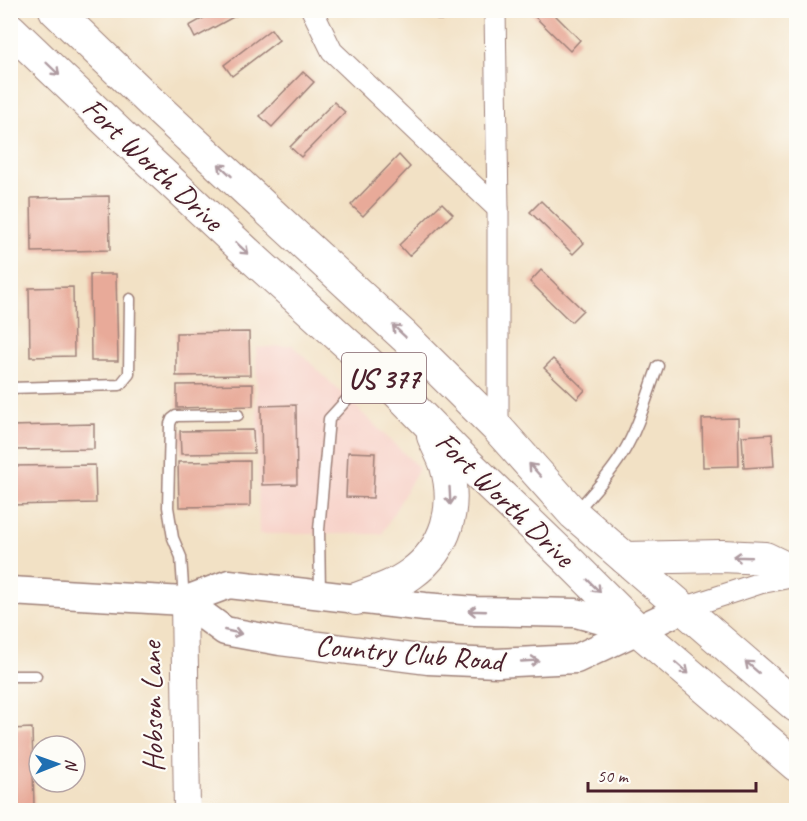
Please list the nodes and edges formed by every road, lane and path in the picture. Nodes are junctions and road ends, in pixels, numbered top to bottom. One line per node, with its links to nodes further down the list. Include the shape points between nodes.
1 (55, 10): 12 (main road, Fort Worth Drive / US 377, one-way to 1)
2 (312, 10): 5 (street, via 332,51)
3 (495, 10): 5 (street)
4 (10, 29): 8 (main road, Fort Worth Drive / US 377, one-way to 8)
5 (498, 209): 12 (street)
6 (130, 299): 9 (lane, via 129,375 120,385)
7 (658, 366): 13 (lane, via 623,453)
8 (375, 369): 11 (main road, Fort Worth Drive / US 377); 17 (lane, via 329,419 319,530)
9 (10, 388)
10 (238, 415): 19 (lane, via 171,419 168,507 181,557)
11 (426, 421): 18 (main road, one-way to 18, via 446,466 452,499 442,539 411,574); 21 (main road, Fort Worth Drive / US 377, one-way to 21)
12 (498, 429): 13 (main road, Fort Worth Drive / US 377, one-way to 12)
13 (574, 514): 14 (main road, Fort Worth Drive / US 377)
14 (625, 558): 15 (main road, one-way to 14, via 765,558); 20 (main road, Fort Worth Drive / US 377)
15 (796, 574): 20 (street)
16 (10, 591): 19 (main road, Country Club Road)
17 (320, 595): 18 (main road, Country Club Road); 19 (main road, Country Club Road, via 229,584)
18 (356, 599): 21 (main road, Country Club Road, one-way to 18, via 576,613 475,611)
19 (184, 601): 21 (main road, Country Club Road, one-way to 21, via 225,632 428,660 497,663 576,659); 26 (street, Hobson Lane)
20 (684, 608): 21 (main road, Country Club Road); 24 (main road, Fort Worth Drive / US 377, one-way to 20)
21 (638, 630): 25 (main road, Fort Worth Drive / US 377, one-way to 25)
22 (10, 676): 23 (lane)
23 (36, 676)
24 (796, 706)
25 (796, 765)
26 (187, 810)

